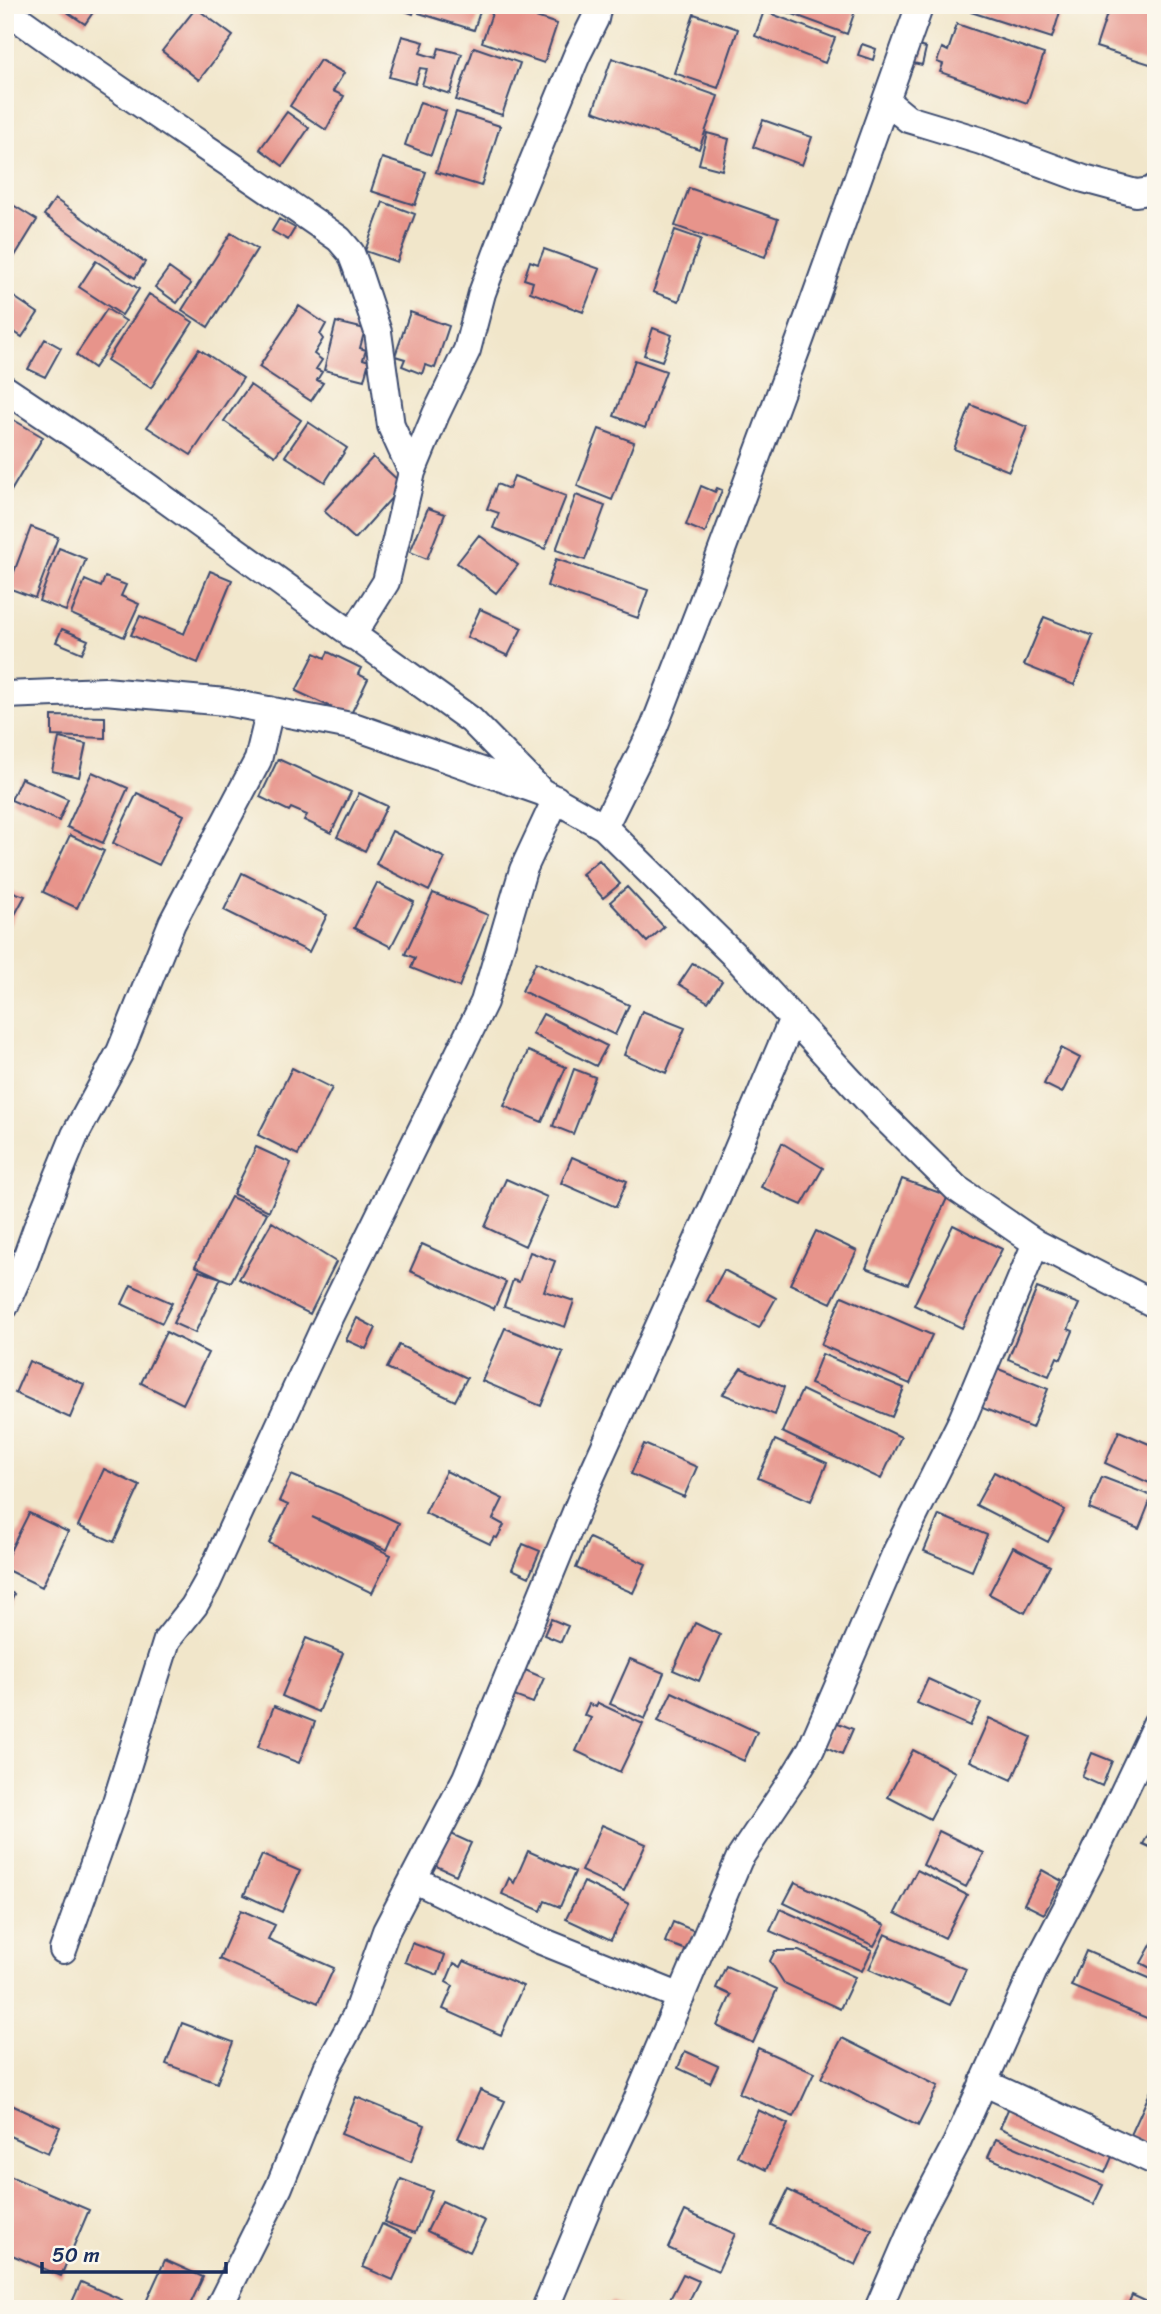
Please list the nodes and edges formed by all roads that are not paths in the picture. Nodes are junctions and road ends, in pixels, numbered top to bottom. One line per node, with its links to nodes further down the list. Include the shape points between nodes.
1 (598, 5): 7 (street, via 514,207 482,293 467,350)
2 (920, 5): 4 (street)
3 (5, 9): 7 (street, via 345,246 378,332 391,426)
4 (886, 101): 5 (street, via 908,119 1084,179 1136,193); 14 (street, via 703,601 654,727)
5 (1156, 187)
6 (5, 389): 8 (street, via 108,458)
7 (412, 472): 8 (street, via 386,582)
8 (352, 636): 11 (street)
9 (5, 695): 10 (street, via 105,691)
10 (270, 710): 12 (street, via 356,727); 18 (street, via 258,760 172,923 120,1052 75,1135)
11 (471, 720): 12 (street); 13 (street)
12 (443, 755): 13 (street)
13 (549, 795): 14 (street); 21 (street, via 484,1002 323,1330 207,1583 167,1640 117,1802)
14 (604, 827): 15 (street)
15 (793, 1018): 16 (street, via 956,1188); 20 (street, via 585,1490 466,1777)
16 (1036, 1243): 17 (street); 22 (street, via 962,1420 897,1550 811,1749 739,1858)
17 (1156, 1305)
18 (5, 1306)
19 (1156, 1724): 23 (street)
20 (413, 1879): 22 (street, via 539,1940); 25 (street, via 386,1931 355,2017 327,2068 279,2187)
21 (63, 1950)
22 (681, 1997): 26 (street)
23 (983, 2082): 24 (street); 27 (street)
24 (1156, 2162)
25 (218, 2309)
26 (545, 2309)
27 (878, 2309)

